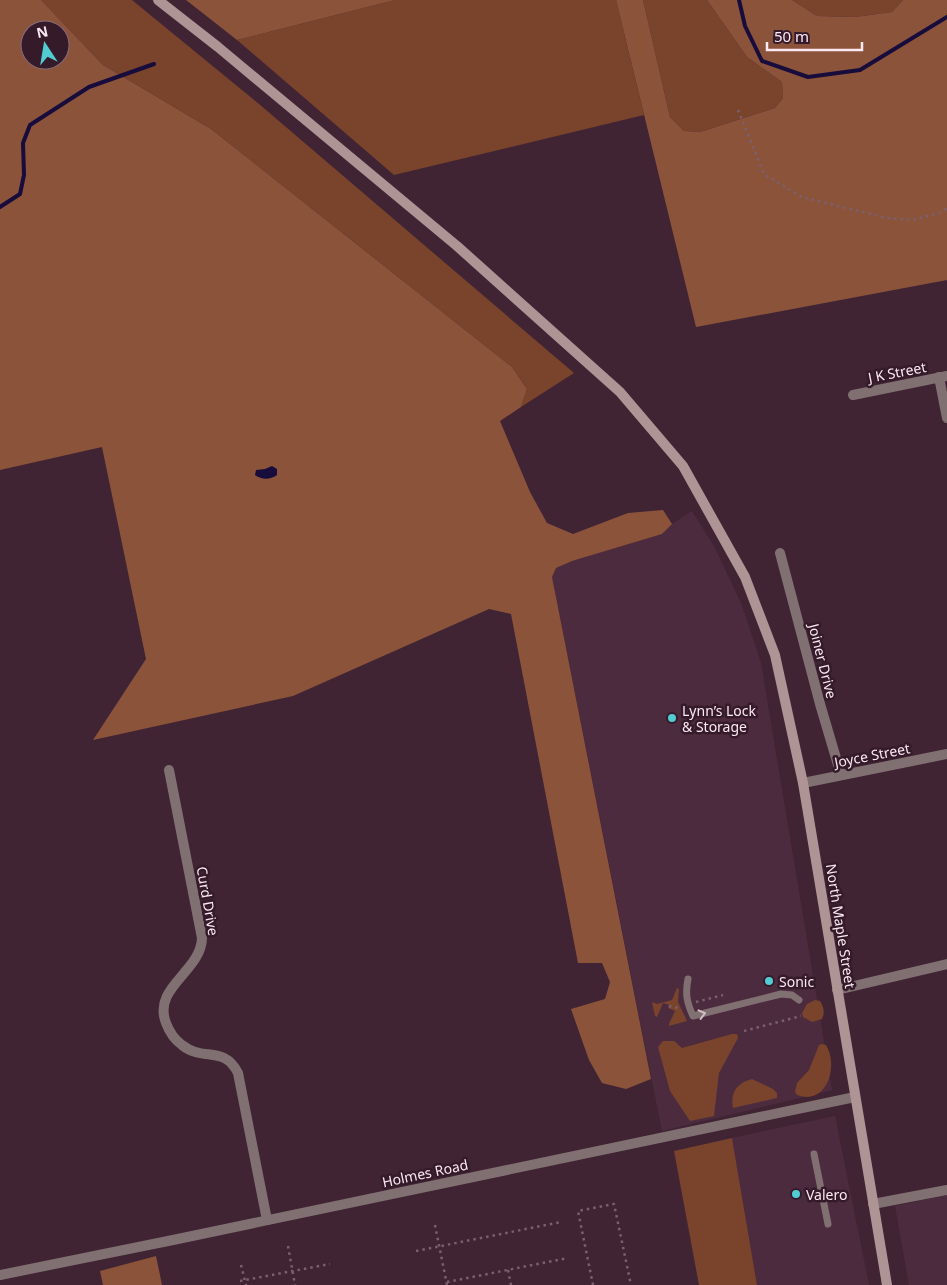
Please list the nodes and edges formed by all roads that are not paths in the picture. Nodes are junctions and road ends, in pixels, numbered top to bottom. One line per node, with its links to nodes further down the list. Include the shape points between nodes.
1 (158, 0): 9 (main road, North Maple Street, via 452,242 620,392 683,466 745,577 775,655)
2 (943, 376): 3 (street, J K Street); 4 (street)
3 (853, 395)
4 (947, 418)
5 (780, 553): 8 (street, Joiner Drive)
6 (947, 754): 8 (street, Joyce Street)
7 (169, 770): 18 (street, Curd Drive, via 202,945 168,992 164,1002 165,1020 182,1046 228,1059 234,1065)
8 (841, 775): 9 (street, Joyce Street)
9 (803, 783): 12 (main road, North Maple Street)
10 (947, 964): 12 (street)
11 (688, 979): 13 (lane, one-way to 13, via 685,991 693,1016 781,994 792,995)
12 (837, 990): 14 (main road, North Maple Street)
13 (799, 1000)
14 (855, 1097): 17 (main road, North Maple Street); 18 (street, Holmes Road)
15 (814, 1154): 19 (lane)
16 (947, 1190): 17 (street)
17 (874, 1204): 21 (main road, North Maple Street)
18 (268, 1220): 20 (street, Holmes Road)
19 (828, 1224)
20 (0, 1274)
21 (887, 1285)

